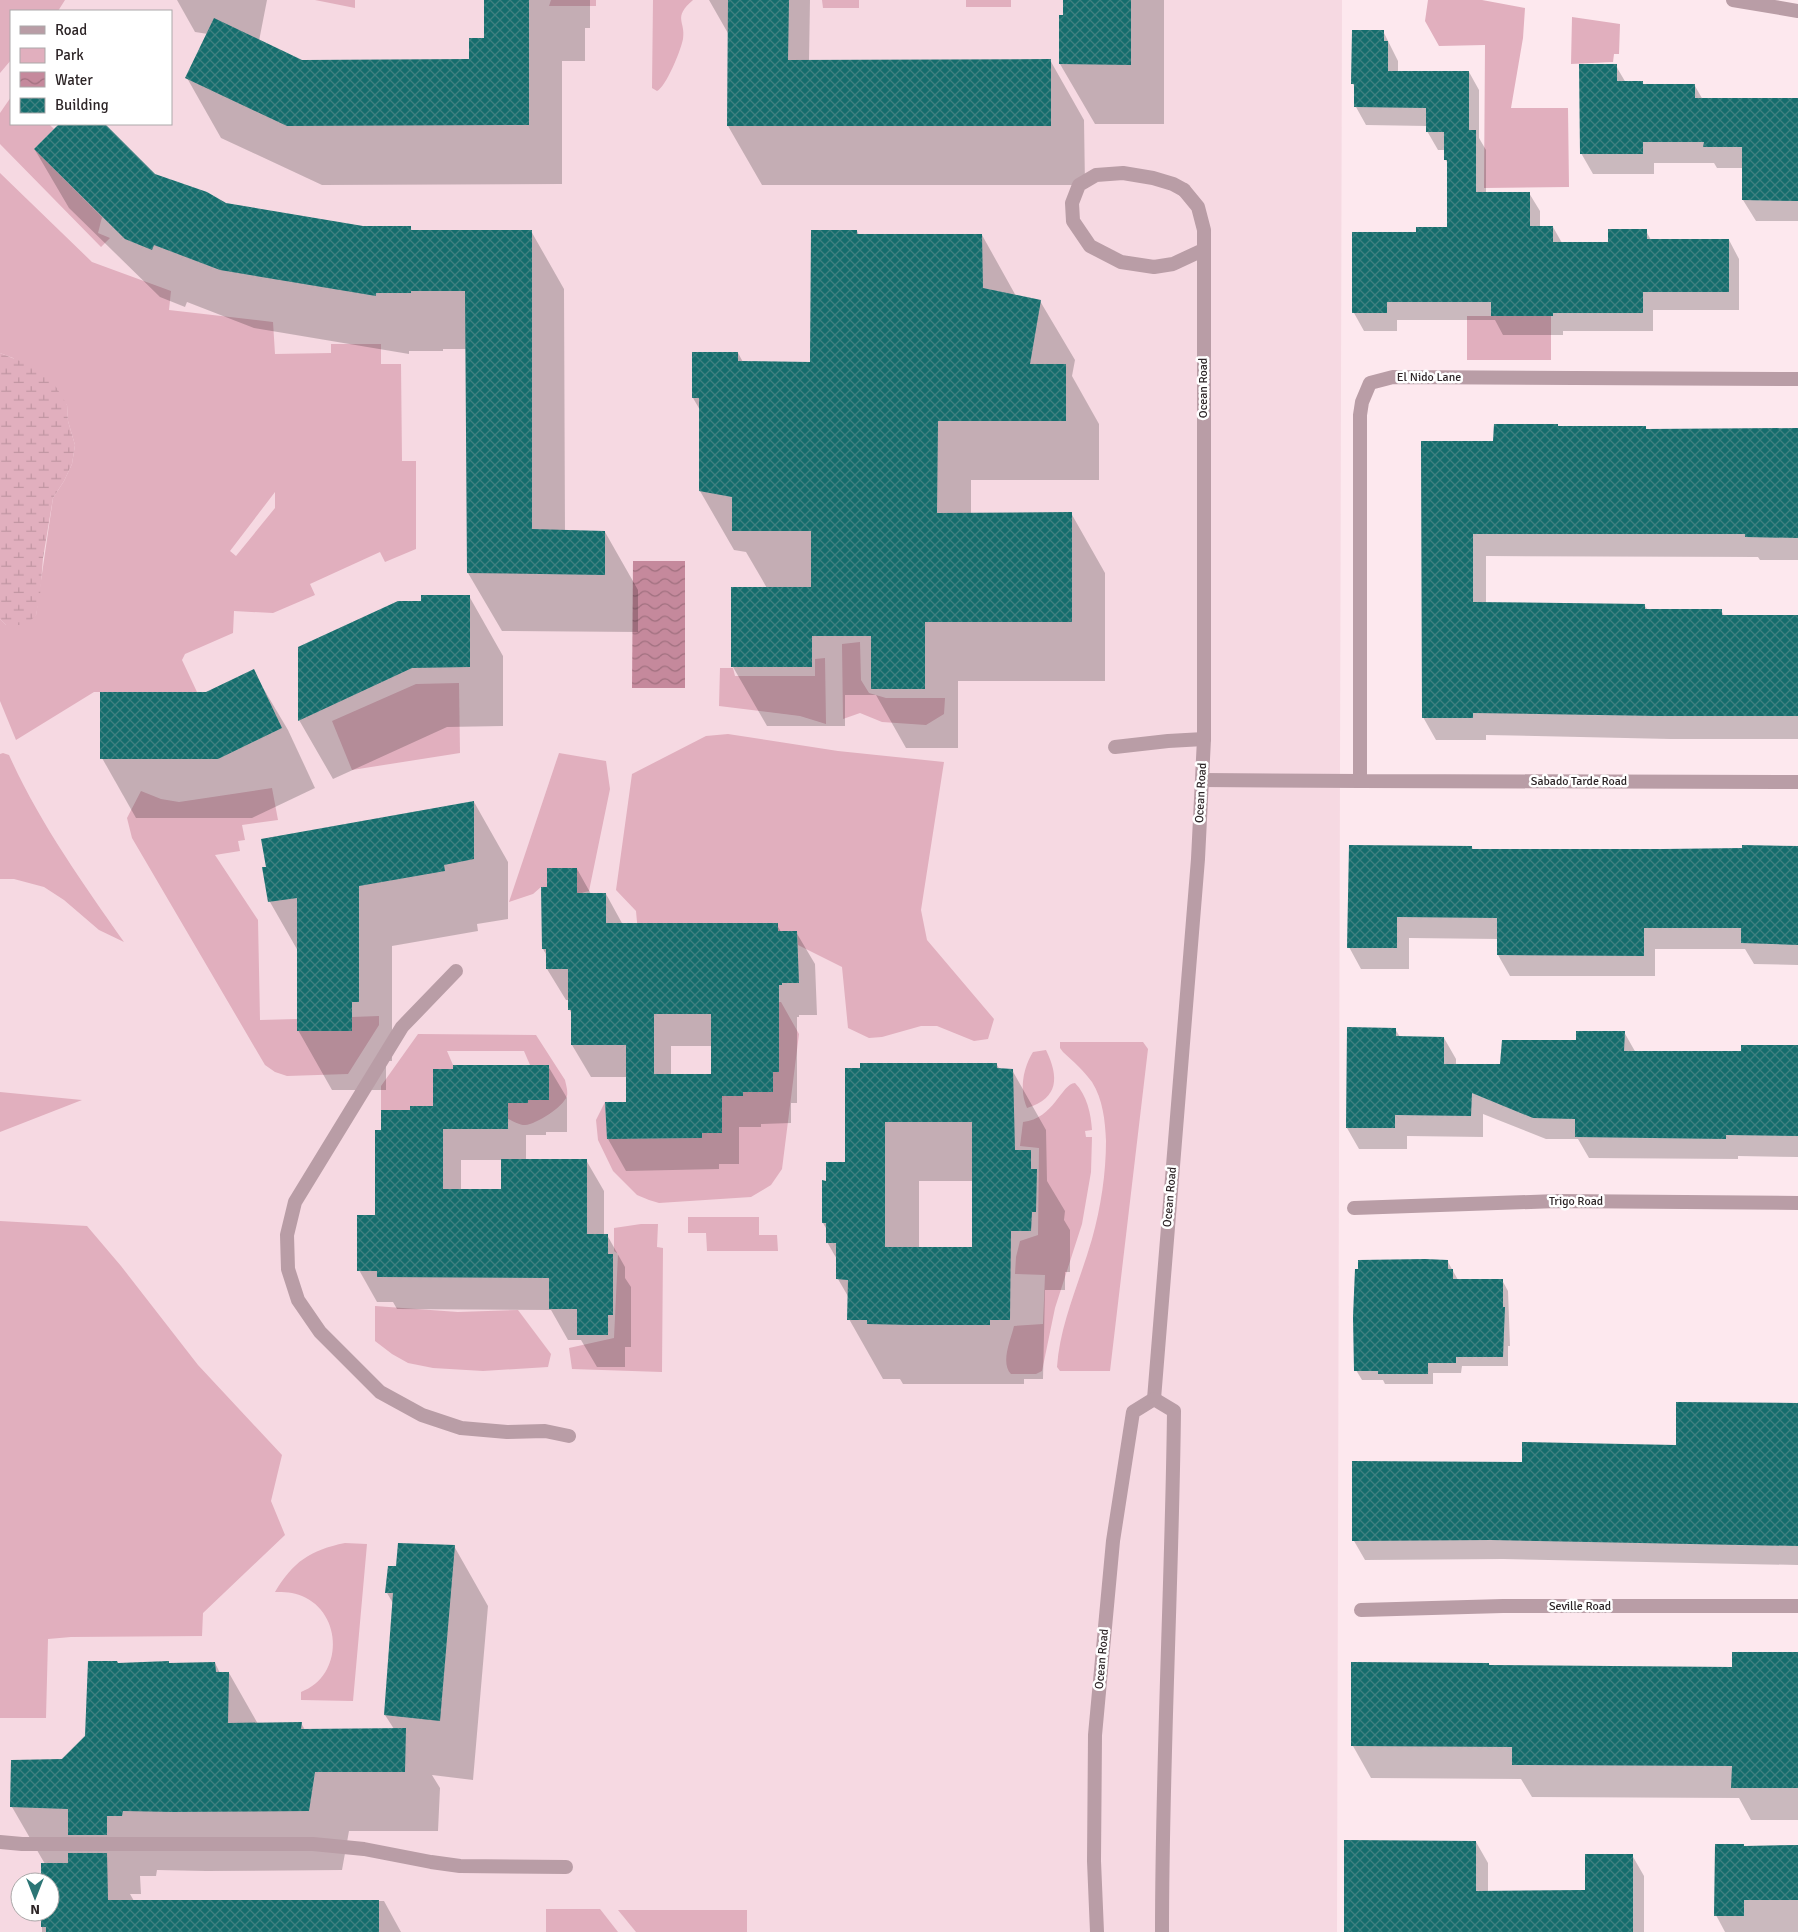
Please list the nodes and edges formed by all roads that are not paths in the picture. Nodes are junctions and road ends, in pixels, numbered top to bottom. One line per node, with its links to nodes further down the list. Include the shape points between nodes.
1 (1733, 0): 2 (street)
2 (1798, 12)
3 (1203, 250): 3 (street, Ocean Road, via 1204,230 1198,207 1184,190 1173,184 1124,173 1096,175 1079,185 1072,203 1073,221 1090,246 1121,262 1154,267 1173,264); 5 (street, Ocean Road)
4 (1798, 379): 8 (street, El Nido Lane, via 1393,377 1370,383 1360,415)
5 (1204, 739): 6 (street); 7 (street, Ocean Road)
6 (1116, 747)
7 (1202, 780): 8 (street, Sabado Tarde Road); 13 (street, Ocean Road, via 1198,869)
8 (1360, 780): 9 (street, Sabado Tarde Road)
9 (1798, 782)
10 (456, 971): 14 (street, via 402,1027 295,1202 286,1235 288,1269 298,1300 320,1332 380,1392 422,1415 461,1428 508,1432 545,1430)
11 (1798, 1203): 12 (street, Trigo Road, via 1557,1201)
12 (1354, 1208)
13 (1154, 1399): 19 (street, Ocean Road, via 1133,1412 1113,1541 1095,1735); 20 (street, via 1174,1410)
14 (569, 1436)
15 (1798, 1606): 16 (street, Seville Road, via 1503,1606)
16 (1362, 1610)
17 (0, 1842): 18 (street, via 313,1844 364,1849 460,1866)
18 (566, 1867)
19 (1097, 1932)
20 (1162, 1932)

